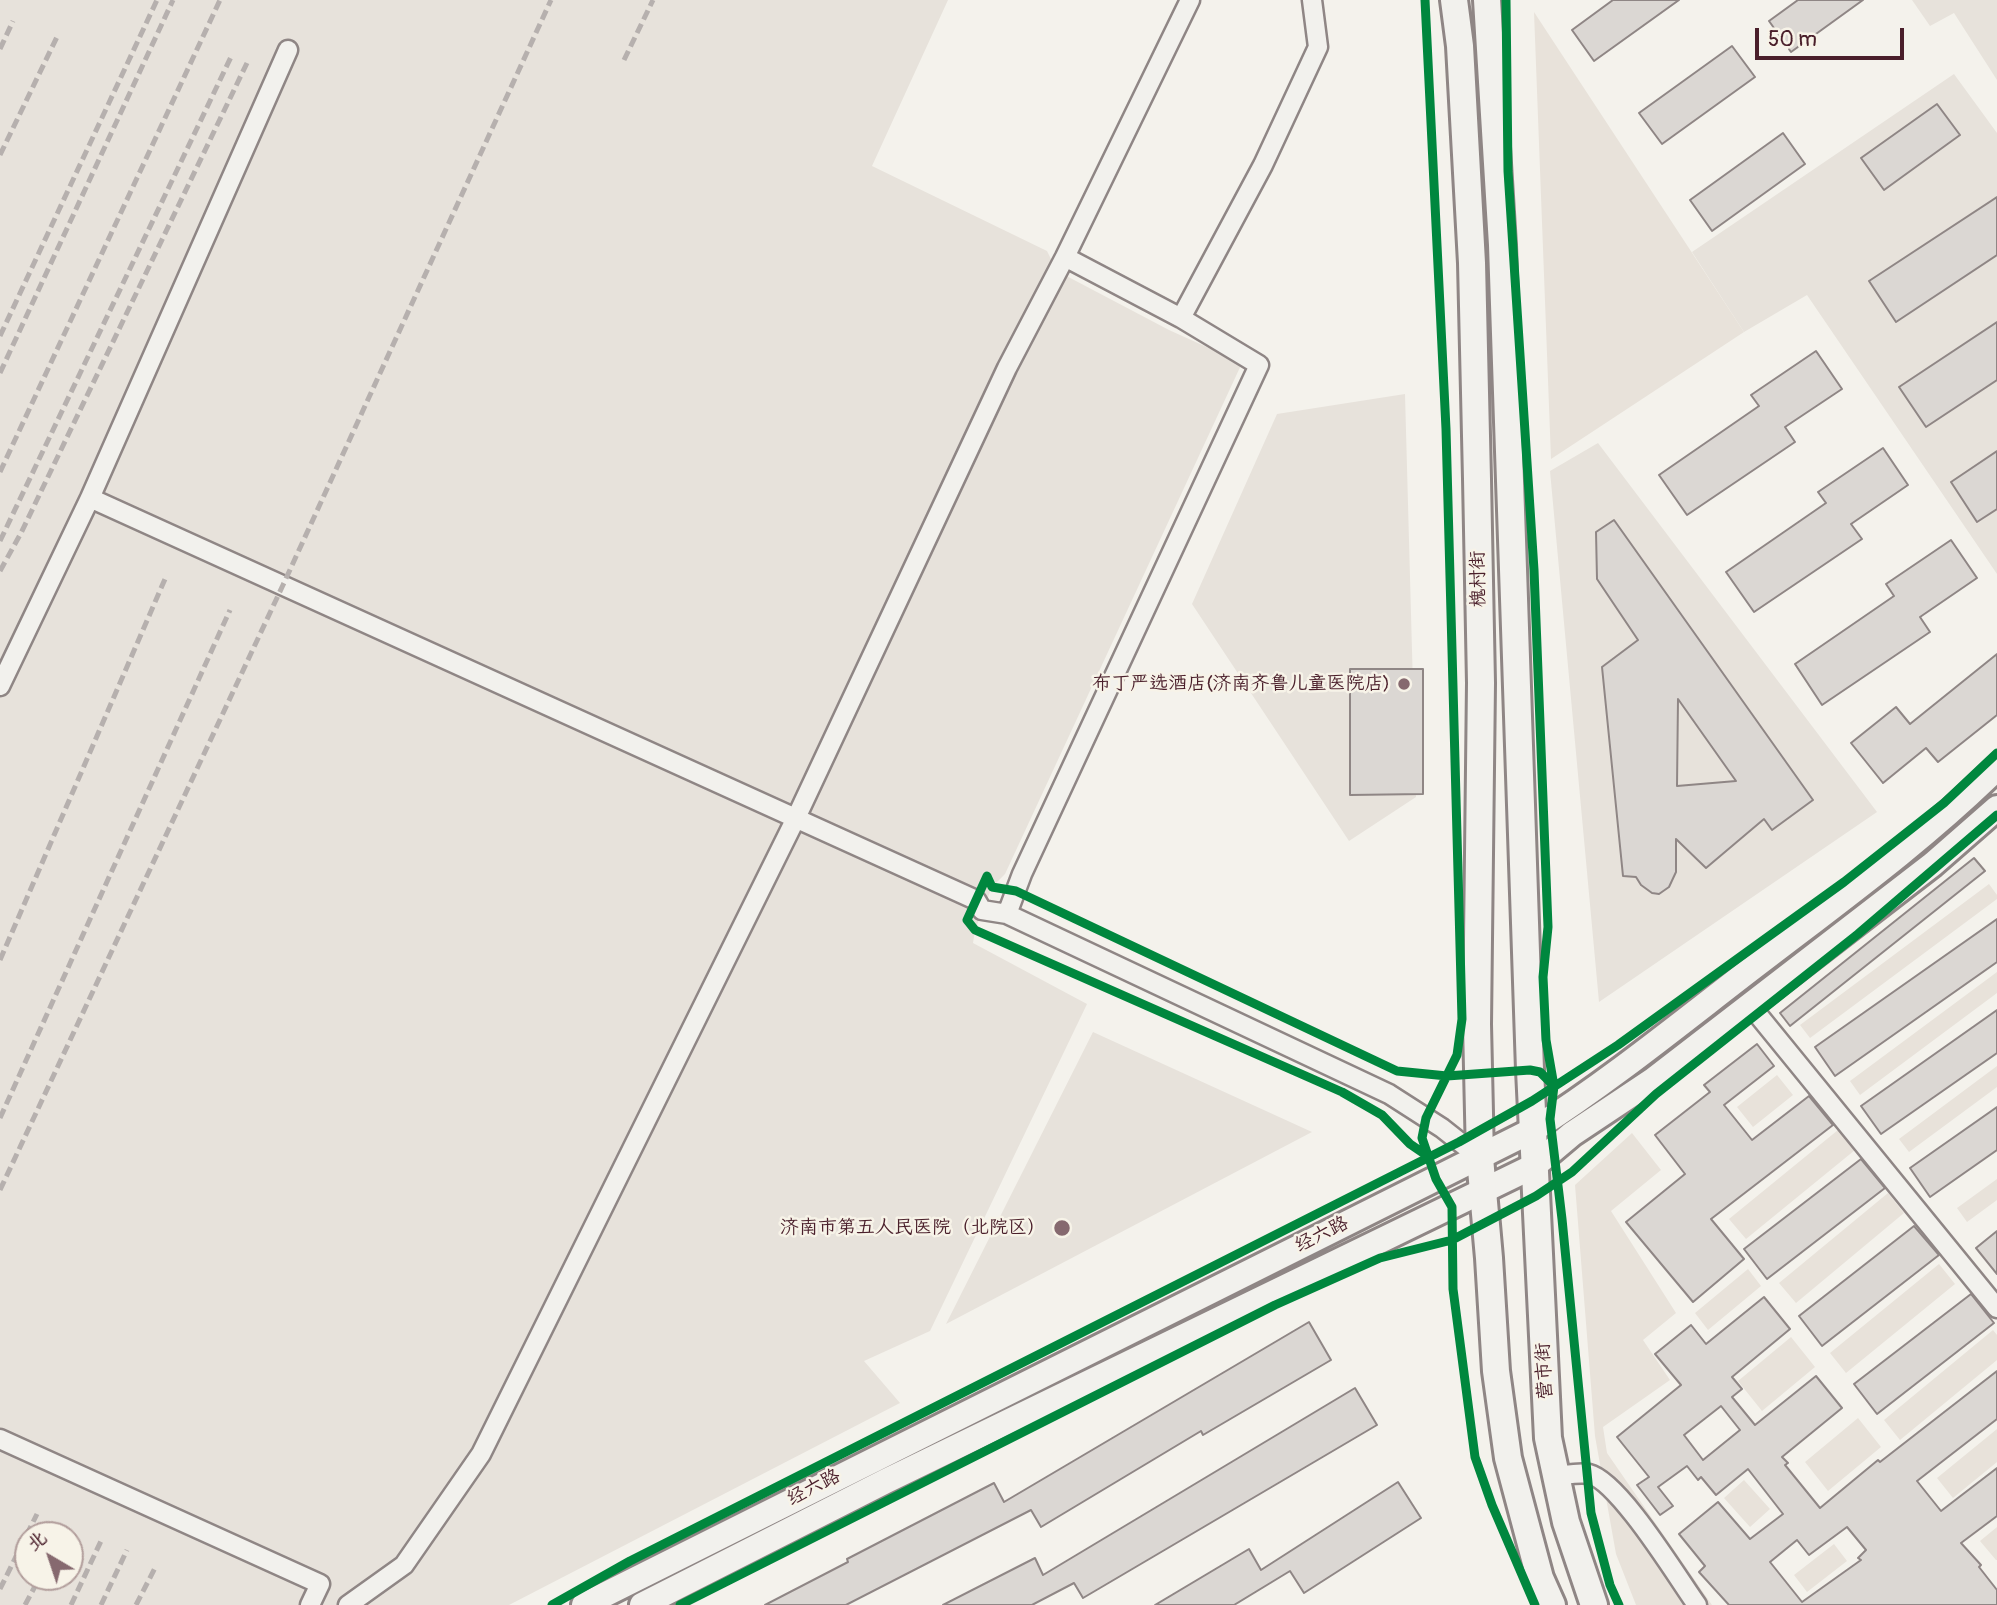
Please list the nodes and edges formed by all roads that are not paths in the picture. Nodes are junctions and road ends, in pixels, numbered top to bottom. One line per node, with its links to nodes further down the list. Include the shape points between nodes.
1 (1190, 0): 6 (street)
2 (1312, 0): 7 (street, via 1318,47 1263,165)
3 (1454, 0): 16 (main road, 槐村街, via 1472,262 1477,465)
4 (1487, 0): 15 (main road, 槐村街, via 1502,244)
5 (288, 50): 8 (street)
6 (1065, 257): 7 (street); 12 (street, via 1007,368)
7 (1181, 318): 13 (street, via 1259,365)
8 (90, 498): 9 (street); 12 (street)
9 (0, 686)
10 (1997, 768): 15 (main road, 经六路, via 1955,810 1576,1104)
11 (1997, 808): 14 (main road, 经六路, via 1933,864)
12 (796, 818): 13 (street, via 976,900 982,910); 23 (street, via 481,1454 404,1565)
13 (1007, 914): 16 (street, via 1389,1094)
14 (1750, 1005): 17 (main road, 经六路); 19 (street)
15 (1533, 1130): 16 (main road, 经六路); 17 (main road, 营市街)
16 (1480, 1158): 18 (main road); 24 (main road, 经六路)
17 (1534, 1166): 18 (main road, 经六路); 21 (main road, 营市街, via 1548,1437)
18 (1482, 1192): 25 (main road, 经六路); 26 (main road, via 1508,1458 1539,1578)
19 (1997, 1308)
20 (0, 1439): 22 (street, via 320,1584)
21 (1556, 1476): 27 (main road, 营市街); 28 (street, via 1597,1477 1626,1504)
22 (310, 1605)
23 (348, 1605)
24 (584, 1605)
25 (642, 1605)
26 (1552, 1605)
27 (1594, 1605)
28 (1697, 1605)

